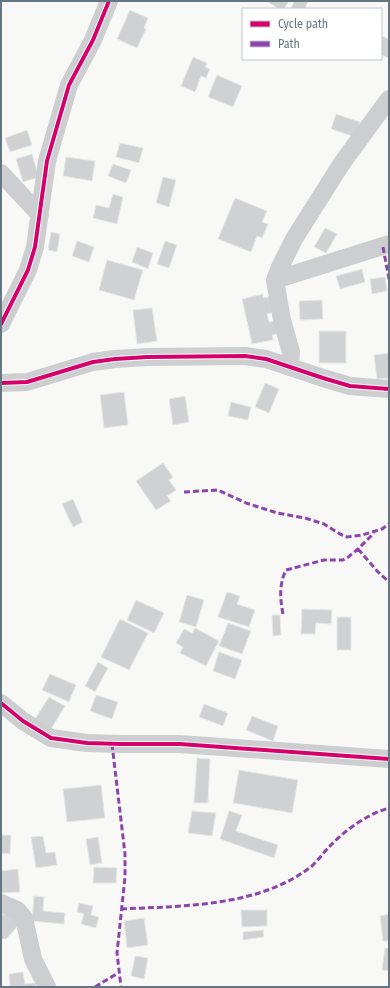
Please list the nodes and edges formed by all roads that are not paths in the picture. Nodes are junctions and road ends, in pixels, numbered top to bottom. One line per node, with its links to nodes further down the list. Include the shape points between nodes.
1 (109, 1): 4 (street, via 93,40 69,85 47,161)
2 (389, 98): 6 (street, via 342,163 294,239)
3 (1, 173): 4 (street)
4 (40, 215): 7 (street, via 28,270)
5 (389, 244): 6 (street)
6 (275, 280): 8 (street, via 291,352)
7 (1, 324)
8 (290, 367): 9 (street, via 266,359 245,356 147,357 93,362 27,382); 10 (street, via 350,386)
9 (1, 383)
10 (389, 389)
11 (1, 703): 12 (street, via 23,721 51,738 87,743 180,744)
12 (389, 759)
13 (1, 903): 14 (street, via 17,910 24,918 33,959)
14 (47, 987)

